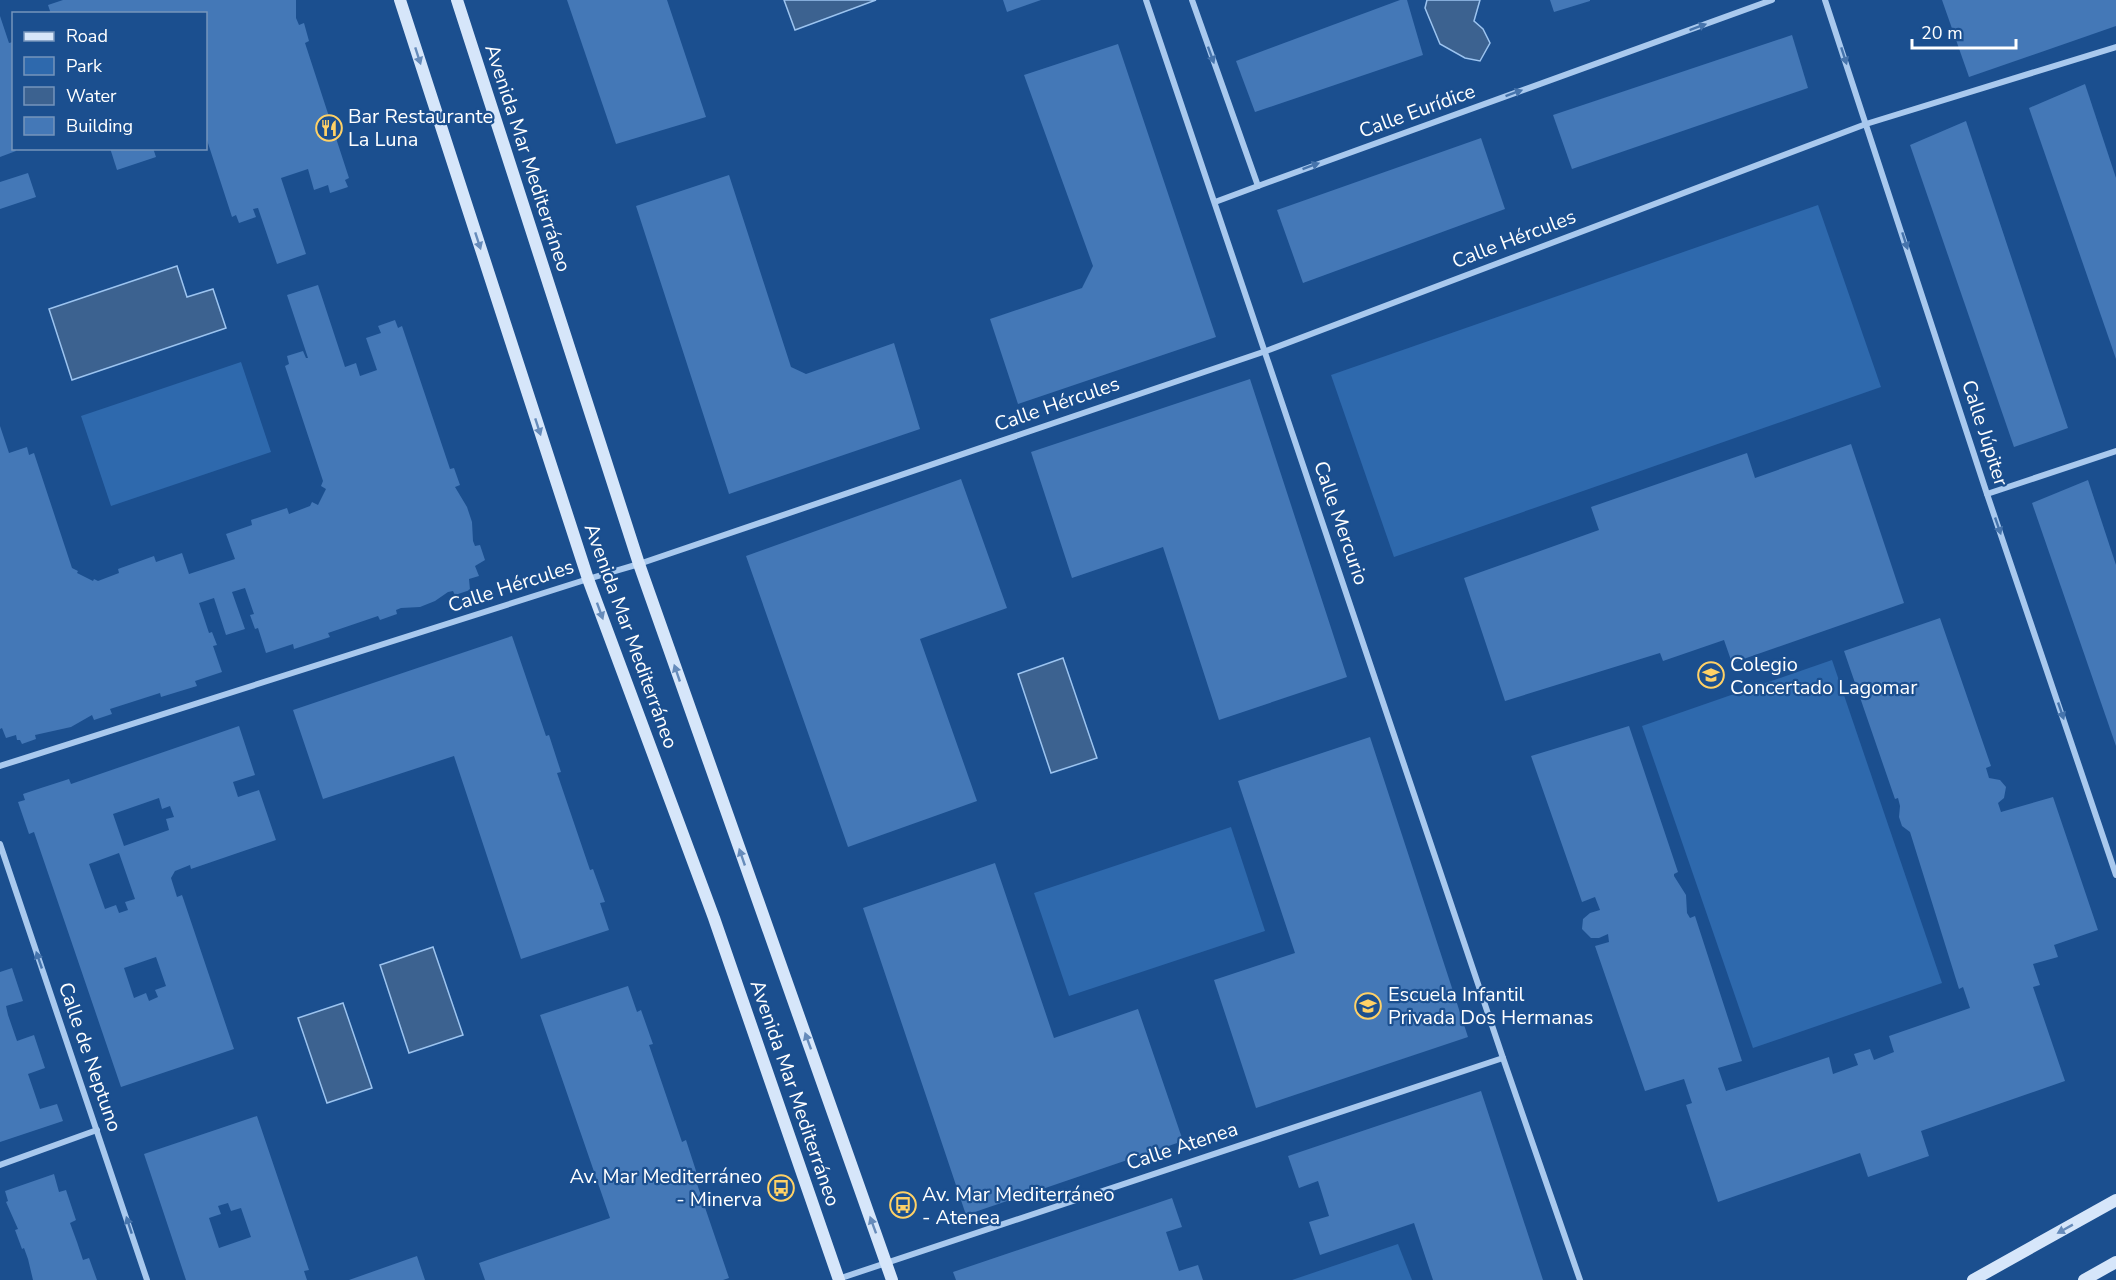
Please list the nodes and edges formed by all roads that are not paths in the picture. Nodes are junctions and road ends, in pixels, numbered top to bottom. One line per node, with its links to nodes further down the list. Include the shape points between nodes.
1 (400, 0): 15 (street, Avenida Mar Mediterráneo, one-way to 15)
2 (457, 0): 14 (street, Avenida Mar Mediterráneo)
3 (1146, 0): 10 (street, Calle Mercurio)
4 (1192, 0): 9 (street, one-way to 9)
5 (1772, 0): 9 (street, Calle Eurídice, one-way to 5)
6 (1825, 0): 8 (street, Calle Júpiter, one-way to 8)
7 (2116, 46): 8 (street, Calle Hércules)
8 (1866, 124): 11 (street, Calle Hércules); 13 (street, Calle Júpiter, one-way to 13)
9 (1258, 186): 10 (street, Calle Eurídice)
10 (1215, 202): 11 (street, Calle Mercurio)
11 (1266, 351): 14 (street, Calle Hércules); 21 (street, Calle Mercurio)
12 (2116, 451): 13 (street)
13 (1988, 494): 19 (street, Calle Júpiter, one-way to 19)
14 (639, 564): 15 (street, Calle Hércules); 25 (street, Avenida Mar Mediterráneo, one-way to 14)
15 (588, 579): 16 (street, Calle Hércules); 28 (street, Avenida Mar Mediterráneo, one-way to 28, via 714,918)
16 (0, 766)
17 (0, 844): 22 (street, Calle de Neptuno, one-way to 17)
18 (2116, 850): 19 (street)
19 (2109, 853): 20 (street, Calle Júpiter)
20 (2116, 875)
21 (1503, 1058): 25 (street, Calle Atenea); 30 (street, Calle Mercurio)
22 (97, 1130): 23 (street); 27 (street, Calle de Neptuno, one-way to 22)
23 (0, 1165)
24 (2116, 1200): 31 (street, one-way to 31)
25 (886, 1262): 28 (street, Calle Atenea); 29 (street, Avenida Mar Mediterráneo)
26 (2116, 1262): 32 (street)
27 (147, 1280)
28 (837, 1280)
29 (892, 1280)
30 (1580, 1280)
31 (1974, 1280)
32 (2084, 1280)

